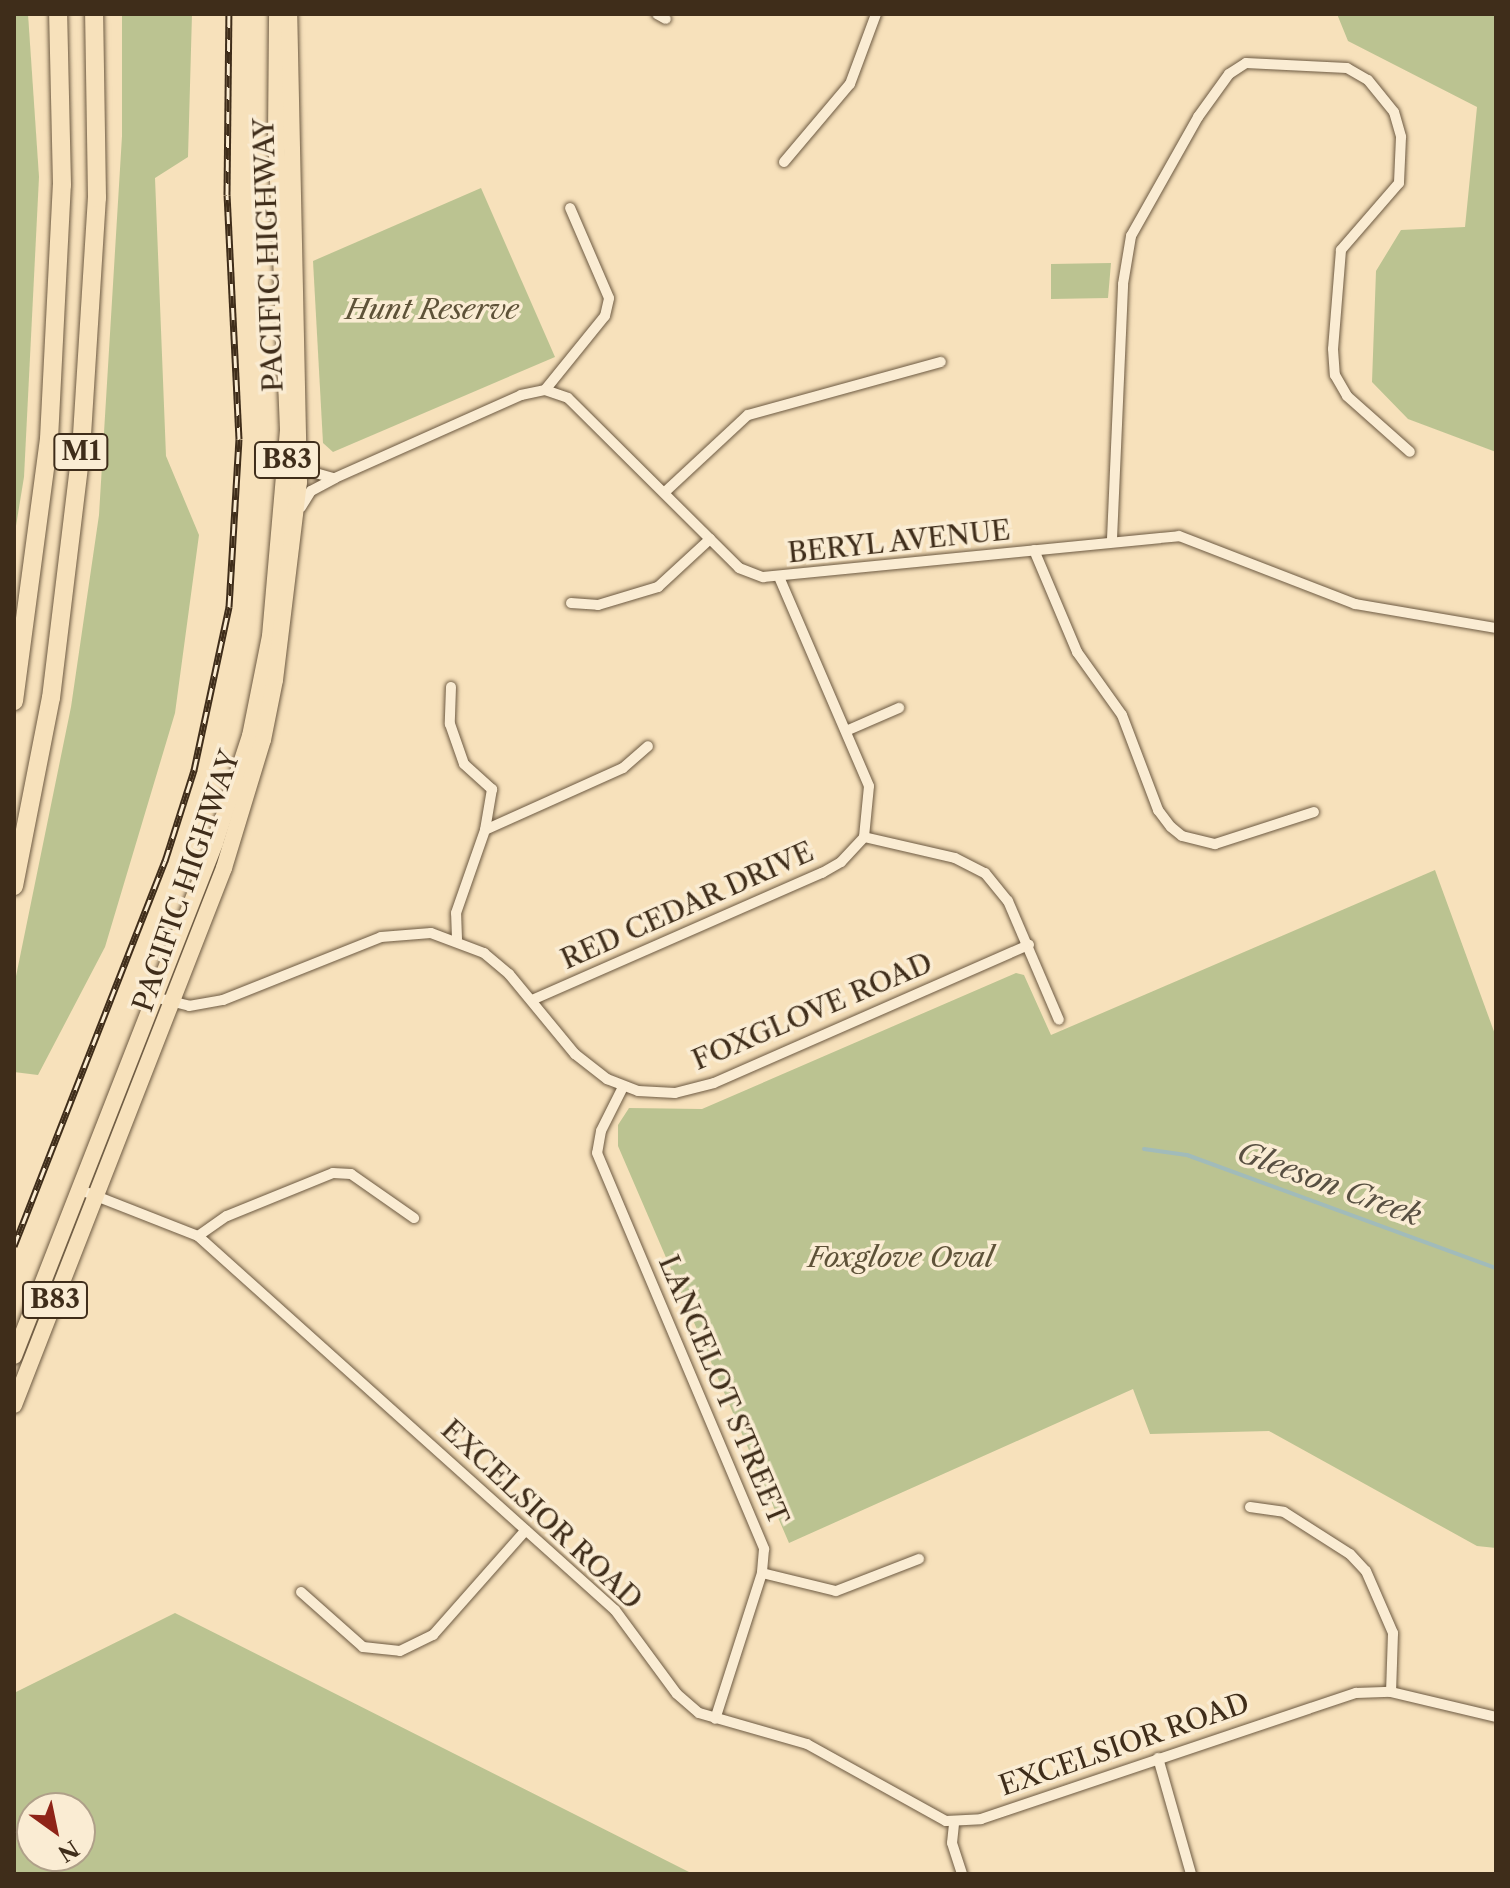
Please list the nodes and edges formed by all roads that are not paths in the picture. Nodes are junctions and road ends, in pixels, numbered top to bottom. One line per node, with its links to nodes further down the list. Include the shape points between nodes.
1 (58, 14): 22 (highway, M1, via 62,185 49,439)
2 (94, 14): 29 (highway, M1, via 97,198 81,451 51,698)
3 (277, 14): 32 (main road, PACIFIC HIGHWAY / B83, via 288,430 277,592 250,736 215,843)
4 (289, 14): 10 (main road, PACIFIC HIGHWAY / B83, via 288,133)
5 (876, 14): 6 (street, via 850,84)
6 (784, 162)
7 (570, 208): 9 (street, via 609,298 605,316)
8 (941, 362): 13 (street, via 748,415)
9 (545, 390): 12 (street, via 521,395); 13 (street, BERYL AVENUE, via 568,398)
10 (300, 439): 12 (street, via 312,472); 14 (main road, PACIFIC HIGHWAY / B83)
11 (1410, 452): 16 (street, via 1342,390 1333,349 1336,263 1348,236 1399,183 1399,124 1387,100 1359,74 1332,66 1246,63 1229,74 1131,236 1123,284)
12 (335, 478): 14 (street, via 304,497)
13 (665, 492): 15 (street, BERYL AVENUE)
14 (296, 519): 34 (main road, PACIFIC HIGHWAY / B83, via 263,740 224,868)
15 (710, 539): 18 (street, BERYL AVENUE, via 739,568); 19 (street, via 658,587 598,605)
16 (1112, 539): 17 (street, BERYL AVENUE); 20 (street, BERYL AVENUE, via 1196,539 1355,604)
17 (1034, 550): 18 (street, BERYL AVENUE); 26 (street, via 1077,652 1122,715 1152,797 1171,827 1191,840 1215,844)
18 (780, 579): 24 (street)
19 (571, 603)
20 (1496, 628)
21 (451, 687): 27 (street, via 450,724 464,764 492,789)
22 (14, 701)
23 (899, 708): 24 (street)
24 (846, 731): 28 (street, via 869,786)
25 (648, 746): 27 (street, via 623,768)
26 (1314, 812)
27 (485, 830): 30 (street, via 456,913)
28 (864, 837): 31 (street, via 955,858 985,873 1008,901); 33 (street, RED CEDAR DRIVE, via 841,862 822,873)
29 (14, 886)
30 (457, 939): 33 (street, FOXGLOVE ROAD, via 492,960); 34 (street, FOXGLOVE ROAD, via 416,932 381,937 251,992 189,1006)
31 (1029, 945): 35 (street); 36 (street, FOXGLOVE ROAD, via 714,1083 675,1093)
32 (154, 997): 34 (street, FOXGLOVE ROAD); 37 (main road, PACIFIC HIGHWAY / B83)
33 (532, 1000): 36 (street, FOXGLOVE ROAD, via 575,1054)
34 (172, 1003): 38 (main road, PACIFIC HIGHWAY / B83)
35 (1059, 1020)
36 (623, 1087): 46 (street, LANCELOT STREET, via 601,1131 597,1153 760,1530)
37 (78, 1189): 38 (street, EXCELSIOR ROAD); 41 (main road, PACIFIC HIGHWAY / B83)
38 (96, 1195): 40 (street, EXCELSIOR ROAD); 42 (main road, PACIFIC HIGHWAY / B83)
39 (414, 1218): 40 (street, via 351,1174 333,1173 227,1216)
40 (198, 1236): 44 (street, EXCELSIOR ROAD)
41 (14, 1356)
42 (14, 1405)
43 (1250, 1507): 48 (street, via 1284,1512 1350,1554 1366,1571 1393,1633)
44 (526, 1530): 47 (street, via 433,1635 400,1651 363,1647); 50 (street, EXCELSIOR ROAD, via 625,1620 684,1702)
45 (919, 1559): 46 (street, via 836,1591)
46 (762, 1573): 50 (street, LANCELOT STREET)
47 (301, 1592)
48 (1391, 1692): 49 (street, EXCELSIOR ROAD); 51 (street, EXCELSIOR ROAD, via 1327,1700)
49 (1496, 1717)
50 (715, 1719): 52 (street, EXCELSIOR ROAD, via 807,1744)
51 (1158, 1758): 52 (street, EXCELSIOR ROAD); 54 (street)
52 (954, 1824): 53 (street, via 952,1843)
53 (962, 1874)
54 (1191, 1874)

